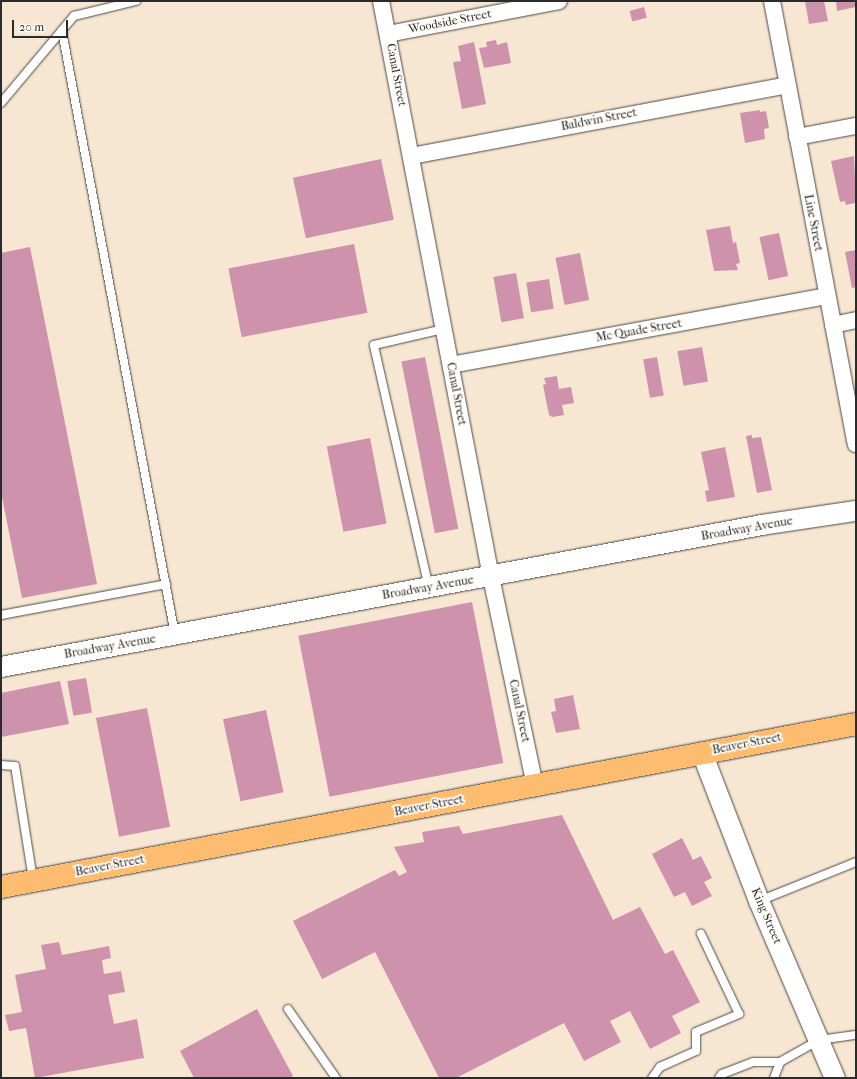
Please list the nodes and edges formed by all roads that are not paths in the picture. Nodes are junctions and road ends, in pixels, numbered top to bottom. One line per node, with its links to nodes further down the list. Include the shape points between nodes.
1 (136, 1): 5 (lane, via 74,16)
2 (381, 1): 6 (street, Canal Street)
3 (559, 1): 6 (street, Woodside Street)
4 (772, 1): 7 (street, Line Street)
5 (62, 31): 8 (lane); 20 (lane)
6 (388, 34): 11 (street, Canal Street)
7 (786, 85): 10 (street, Line Street); 11 (street, Baldwin Street)
8 (1, 103)
9 (856, 126): 10 (street)
10 (796, 137): 12 (street, Line Street)
11 (412, 156): 15 (street, Canal Street)
12 (827, 296): 14 (street, Line Street); 16 (street, Mc Quade Street)
13 (856, 320): 14 (street)
14 (833, 325): 17 (street, Line Street)
15 (444, 329): 16 (street, Canal Street); 21 (lane, via 374,345 407,500)
16 (451, 365): 19 (street, Canal Street)
17 (856, 444)
18 (856, 511): 19 (street, Broadway Avenue, via 762,525)
19 (491, 577): 21 (street, Broadway Avenue); 28 (street, Canal Street)
20 (166, 584): 22 (lane); 23 (lane)
21 (429, 588): 23 (street, Broadway Avenue)
22 (1, 615)
23 (175, 635): 24 (street, Broadway Avenue)
24 (1, 667)
25 (856, 724): 26 (main road, Beaver Street)
26 (702, 753): 28 (main road, Beaver Street); 32 (street, King Street)
27 (1, 766): 30 (lane, via 15,766)
28 (535, 786): 30 (main road, Beaver Street)
29 (856, 862): 32 (lane)
30 (33, 881): 31 (main road, Beaver Street)
31 (1, 887)
32 (759, 901): 36 (street, King Street)
33 (701, 934): 39 (lane, via 739,1014 696,1032 696,1051 660,1067)
34 (288, 1009): 38 (lane)
35 (856, 1035): 36 (lane)
36 (819, 1040): 37 (lane); 42 (street, King Street)
37 (780, 1062): 40 (lane, via 754,1062 722,1074); 41 (lane)
38 (336, 1078)
39 (652, 1078)
40 (719, 1078)
41 (774, 1078)
42 (835, 1078)

